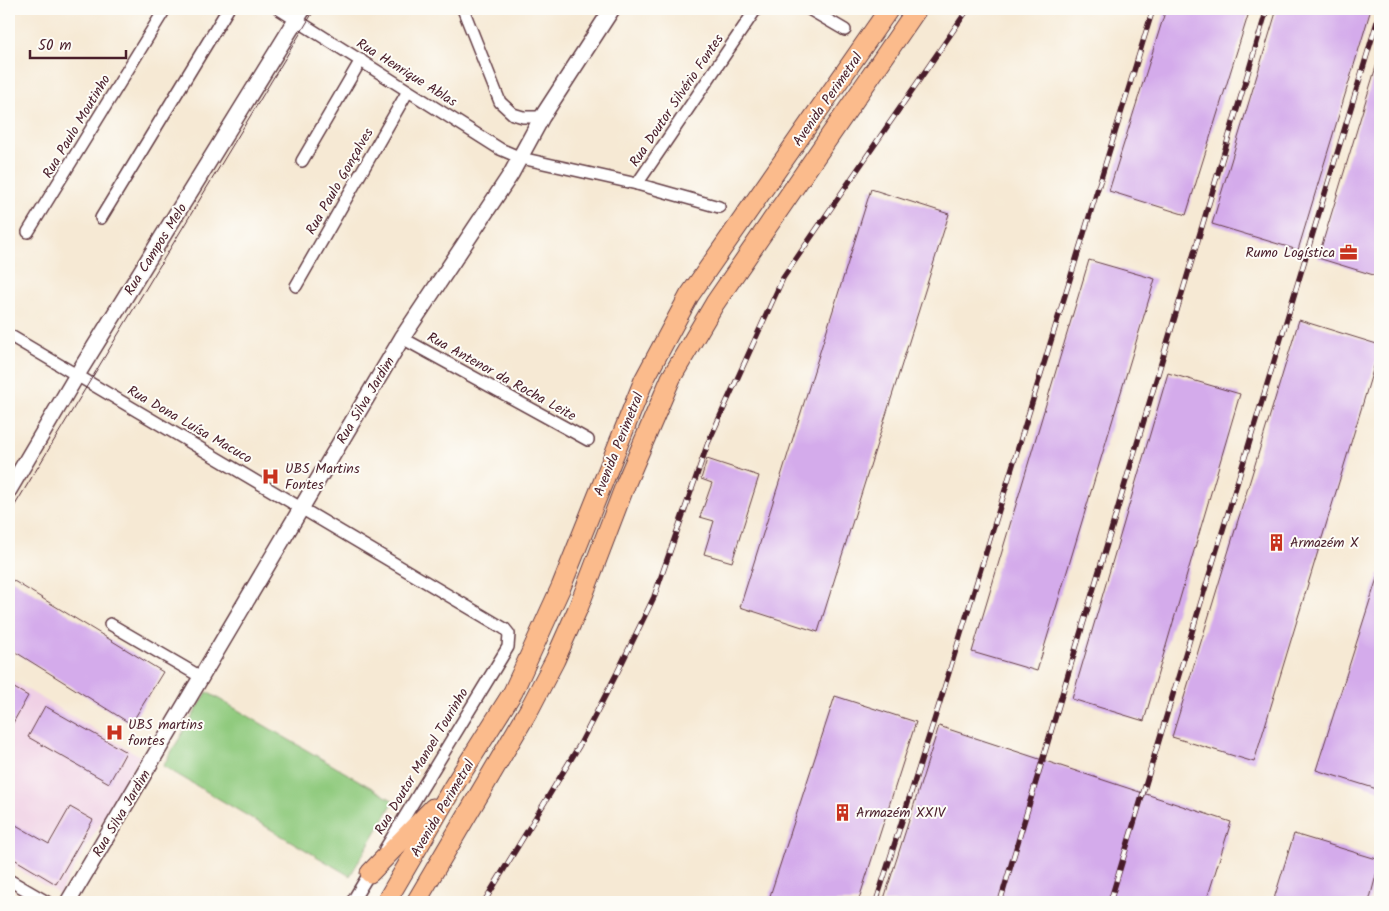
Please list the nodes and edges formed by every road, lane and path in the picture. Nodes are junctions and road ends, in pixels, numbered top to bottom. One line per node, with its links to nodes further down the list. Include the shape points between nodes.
1 (165, 9): 20 (street, Rua Paulo Moutinho)
2 (228, 9): 19 (street)
3 (279, 9): 10 (street, Rua Henrique Ablas)
4 (463, 9): 14 (street, via 500,102 513,114)
5 (612, 9): 14 (street, Rua Silva Jardim)
6 (756, 9): 17 (street, Rua Doutor Silvério Fontes)
7 (809, 9): 11 (street)
8 (889, 9): 31 (main road, Avenida Perimetral, via 689,296 644,380 561,587 513,692)
9 (917, 9): 38 (main road, Avenida Perimetral, via 716,303 671,378 555,660 526,716)
10 (299, 14): 12 (street, Rua Henrique Ablas); 24 (street, Rua Campos Melo)
11 (845, 30)
12 (361, 60): 13 (street, Rua Henrique Ablas); 16 (street)
13 (408, 91): 15 (street, Rua Henrique Ablas, via 500,149); 21 (street, Rua Paulo Gonçalves)
14 (542, 117): 15 (street, Rua Silva Jardim)
15 (521, 158): 17 (street, Rua Henrique Ablas); 23 (street, Rua Silva Jardim)
16 (302, 161)
17 (637, 184): 18 (street, Rua Henrique Ablas)
18 (719, 207)
19 (101, 218)
20 (28, 232)
21 (296, 286)
22 (9, 335): 24 (street, Rua Dona Luísa Macuco)
23 (402, 338): 25 (street, Rua Antenor da Rocha Leite); 27 (street, Rua Silva Jardim)
24 (77, 375): 26 (street, Rua Campos Melo); 27 (street, Rua Dona Luísa Macuco)
25 (588, 440)
26 (9, 490)
27 (302, 507): 29 (street, Rua Dona Luísa Macuco, via 500,624); 30 (street, Rua Silva Jardim)
28 (110, 624): 30 (street)
29 (509, 634): 32 (street, Rua Doutor Manoel Tourinho, via 508,647)
30 (201, 677): 35 (street, Rua Silva Jardim)
31 (453, 787): 32 (main road); 37 (main road, Avenida Perimetral)
32 (370, 873): 36 (street, Rua Doutor Manoel Tourinho)
33 (9, 880): 34 (street)
34 (47, 902)
35 (68, 902)
36 (352, 902)
37 (386, 902)
38 (416, 902)

